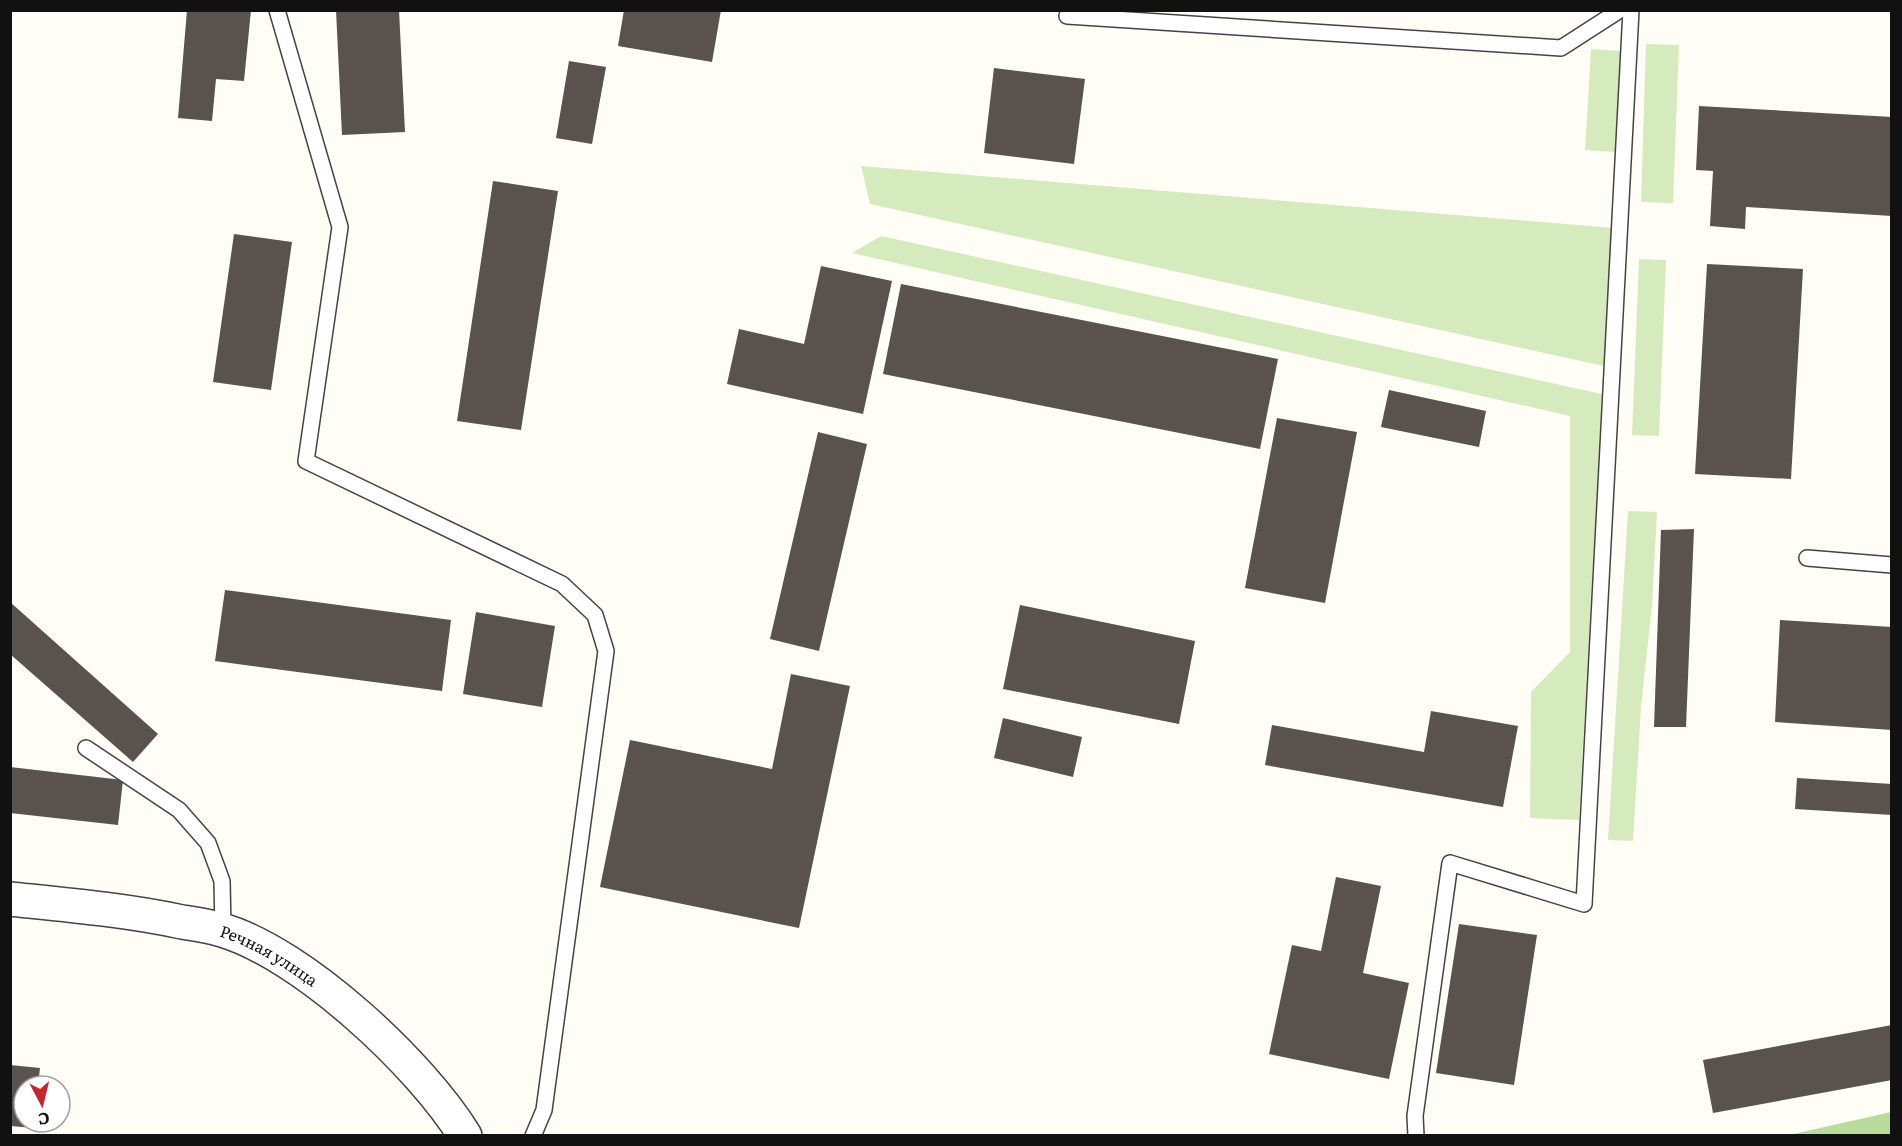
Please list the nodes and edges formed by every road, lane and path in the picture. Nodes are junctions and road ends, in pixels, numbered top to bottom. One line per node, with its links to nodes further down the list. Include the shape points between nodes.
1 (277, 10): 11 (lane, via 340,227 306,461 562,584 595,615 606,651 544,1110)
2 (1620, 10): 4 (lane, via 1561,48)
3 (1631, 10): 12 (lane, via 1584,904 1450,863 1415,1116)
4 (1067, 16)
5 (1807, 558): 6 (lane)
6 (1892, 565)
7 (86, 748): 9 (lane, via 179,810 208,843 222,881)
8 (10, 899): 9 (street, Речная улица, via 140,913)
9 (223, 930): 10 (street, Речная улица, via 273,952 338,998 407,1061)
10 (465, 1136)
11 (533, 1136)
12 (1416, 1136)

